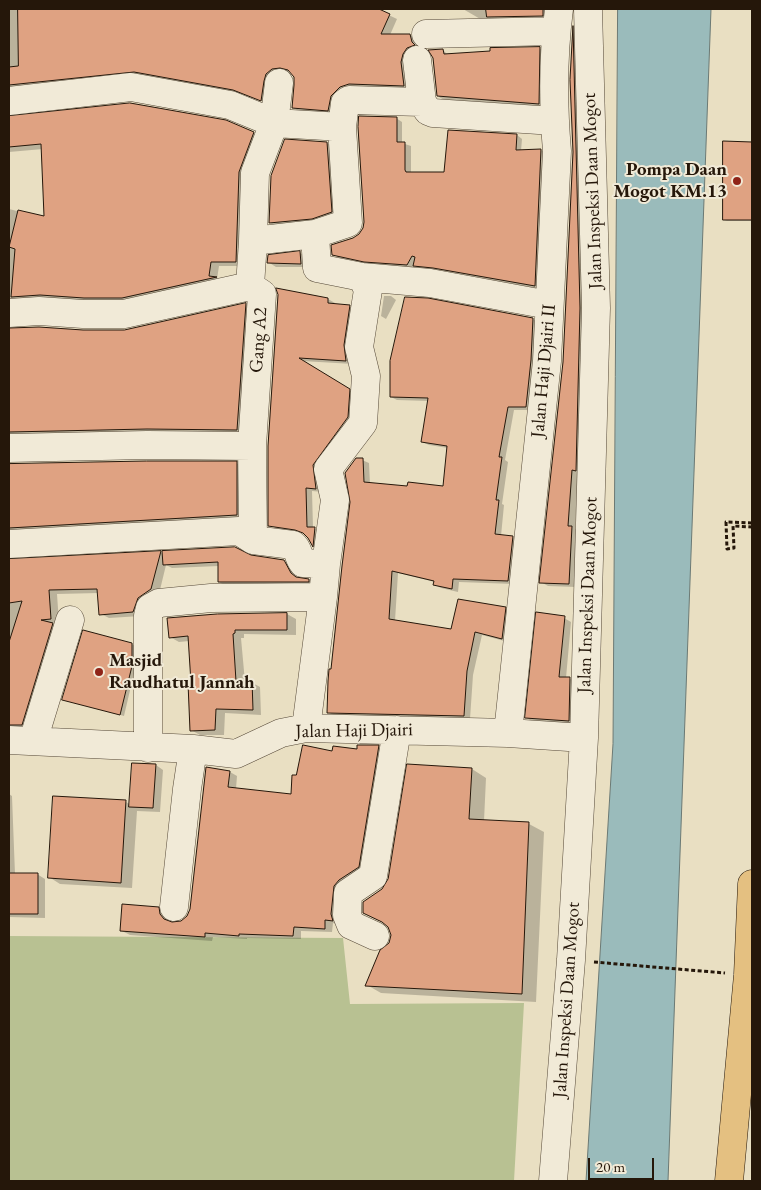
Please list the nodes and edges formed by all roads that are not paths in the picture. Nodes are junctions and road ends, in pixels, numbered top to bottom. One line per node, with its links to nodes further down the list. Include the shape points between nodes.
1 (588, 9): 27 (street, Jalan Inspeksi Daan Mogot, via 596,308)
2 (558, 20): 3 (street); 8 (street, Jalan Haji Djairi II)
3 (426, 34)
4 (417, 60): 7 (street)
5 (280, 83): 9 (street, Gang A2)
6 (9, 101): 9 (street, via 131,87 230,104)
7 (422, 102): 8 (street, via 428,111 433,112); 10 (street, via 349,100 343,108)
8 (554, 121): 15 (street, Jalan Haji Djairi II, via 557,151)
9 (274, 123): 10 (street); 12 (street, Gang A2, via 255,173)
10 (342, 127): 11 (street, via 348,223)
11 (315, 234): 12 (street); 13 (street, via 317,268)
12 (253, 241): 14 (street, Gang A2)
13 (362, 277): 15 (street, via 430,283); 21 (street, via 368,290 359,347 366,376 363,423 328,470 335,500)
14 (250, 286): 16 (street, via 124,314); 17 (street, Gang A2, via 262,294)
15 (549, 305): 26 (street, Jalan Haji Djairi II)
16 (9, 313)
17 (252, 446): 18 (street); 19 (street, Gang A2)
18 (9, 448)
19 (253, 540): 20 (street, via 239,531); 21 (street, via 293,545 303,563)
20 (9, 544)
21 (326, 564): 22 (street)
22 (323, 597): 24 (street); 29 (street, via 211,598 159,603 150,608)
23 (70, 620): 28 (street)
24 (306, 728): 25 (street, Jalan Haji Djairi); 30 (street, Jalan Haji Djairi, via 281,733 236,754)
25 (397, 730): 26 (street, Jalan Haji Djairi); 33 (street, via 373,876 348,893 347,915 351,925)
26 (508, 733): 27 (street, Jalan Haji Djairi)
27 (584, 738): 35 (street, Jalan Inspeksi Daan Mogot, via 571,960)
28 (21, 741): 29 (street, Jalan Haji Djairi)
29 (148, 748): 30 (street, Jalan Haji Djairi)
30 (194, 749): 32 (street)
31 (752, 884): 36 (highway, via 748,975)
32 (174, 907)
33 (375, 936)
34 (752, 1078): 37 (street)
35 (553, 1181)
36 (729, 1181)
37 (742, 1181)

